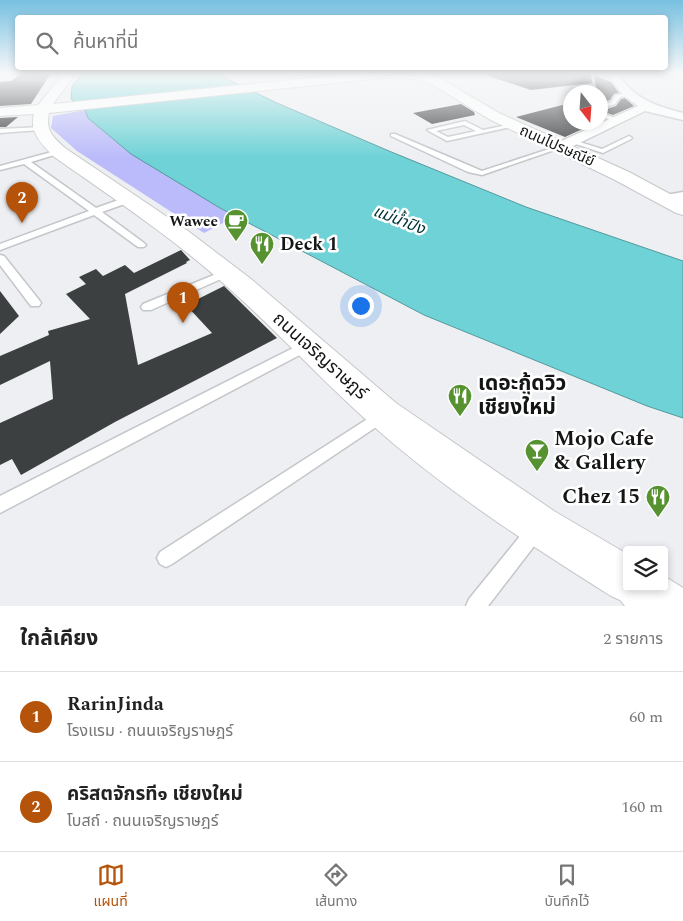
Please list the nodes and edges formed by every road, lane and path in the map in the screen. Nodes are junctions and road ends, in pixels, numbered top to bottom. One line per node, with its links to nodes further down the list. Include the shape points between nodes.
1 (49, 101): 9 (main road)
2 (134, 101): 9 (main road, via 77,108)
3 (468, 101): 11 (main road, ถนนไปรษณีย์)
4 (637, 101): 5 (street)
5 (646, 107): 8 (street); 10 (street)
6 (0, 112): 9 (main road)
7 (608, 117): 10 (lane)
8 (683, 117)
9 (42, 119): 12 (lane); 17 (main road, ถนนเจริญราษฎร์, via 46,139)
10 (618, 121): 16 (street)
11 (512, 126): 13 (lane); 16 (main road, ถนนไปรษณีย์)
12 (0, 132)
13 (482, 132): 13 (lane, via 447,139 430,130 464,123)
14 (393, 135): 16 (lane, via 478,173)
15 (629, 138): 16 (lane, via 603,151)
16 (567, 144): 20 (main road, ถนนไปรษณีย์, via 622,176)
17 (59, 152): 18 (lane); 21 (main road, ถนนเจริญราษฎร์)
18 (25, 161): 19 (lane); 23 (lane)
19 (0, 168)
20 (675, 198): 22 (main road, ถนนไปรษณีย์)
21 (127, 200): 23 (lane); 27 (main road, ถนนเจริญราษฎร์)
22 (683, 209)
23 (94, 212): 24 (lane); 25 (lane)
24 (141, 245)
25 (0, 247)
26 (0, 258): 28 (lane)
27 (226, 273): 29 (lane); 30 (main road, ถนนเจริญราษฎร์)
28 (35, 303)
29 (148, 307)
30 (309, 345): 31 (main road, ถนนเจริญราษฎร์); 32 (lane)
31 (384, 414): 33 (main road, ถนนเจริญราษฎร์); 34 (lane)
32 (0, 505)
33 (539, 526): 35 (main road, ถนนเจริญราษฎร์); 37 (lane)
34 (166, 558)
35 (623, 578)
36 (644, 591): 38 (main road)
37 (476, 606)
38 (668, 606)

